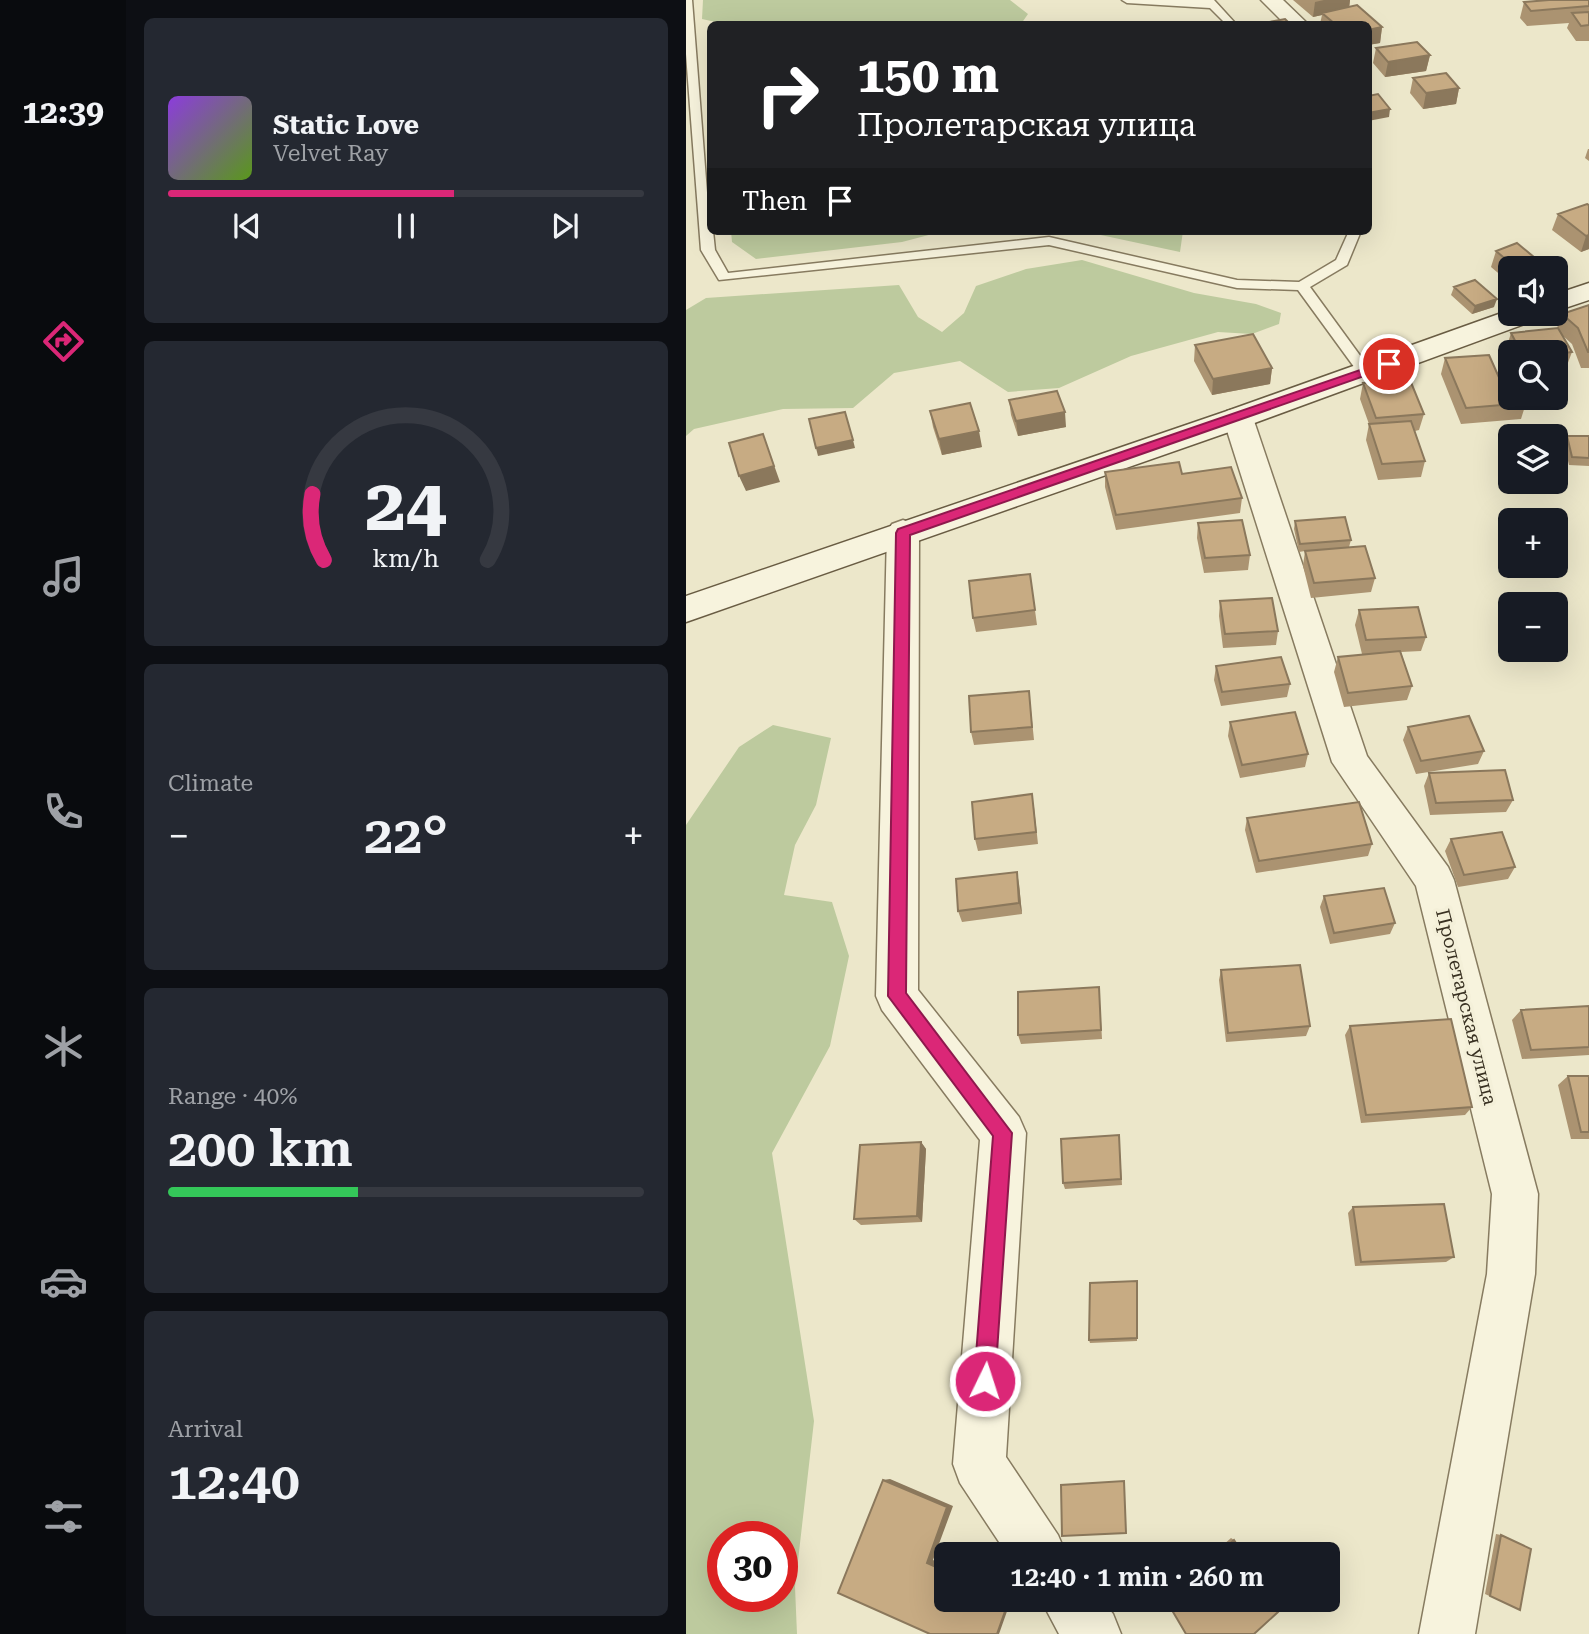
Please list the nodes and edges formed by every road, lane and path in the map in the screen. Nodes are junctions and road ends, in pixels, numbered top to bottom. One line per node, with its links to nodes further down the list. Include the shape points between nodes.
1 (687, 0): 8 (lane, via 708,250 723,277 1049,241 1237,284)
2 (1127, 0): 4 (lane)
3 (1272, 0): 6 (street)
4 (1211, 3): 5 (lane)
5 (1228, 21)
6 (1294, 21)
7 (1352, 235): 8 (lane, via 1342,262)
8 (1302, 286): 12 (lane)
9 (1589, 291): 10 (street)
10 (1568, 299)
11 (1498, 324): 12 (street)
12 (1365, 372): 13 (street)
13 (1238, 418): 14 (street); 19 (street, Пролетарская улица, via 1351,762 1434,880 1515,1194 1510,1274)
14 (903, 533): 15 (street); 16 (street, via 897,996 1003,1133 979,1464)
15 (686, 609)
16 (1031, 1542)
17 (1077, 1612): 18 (street)
18 (1093, 1634)
19 (1447, 1634)

